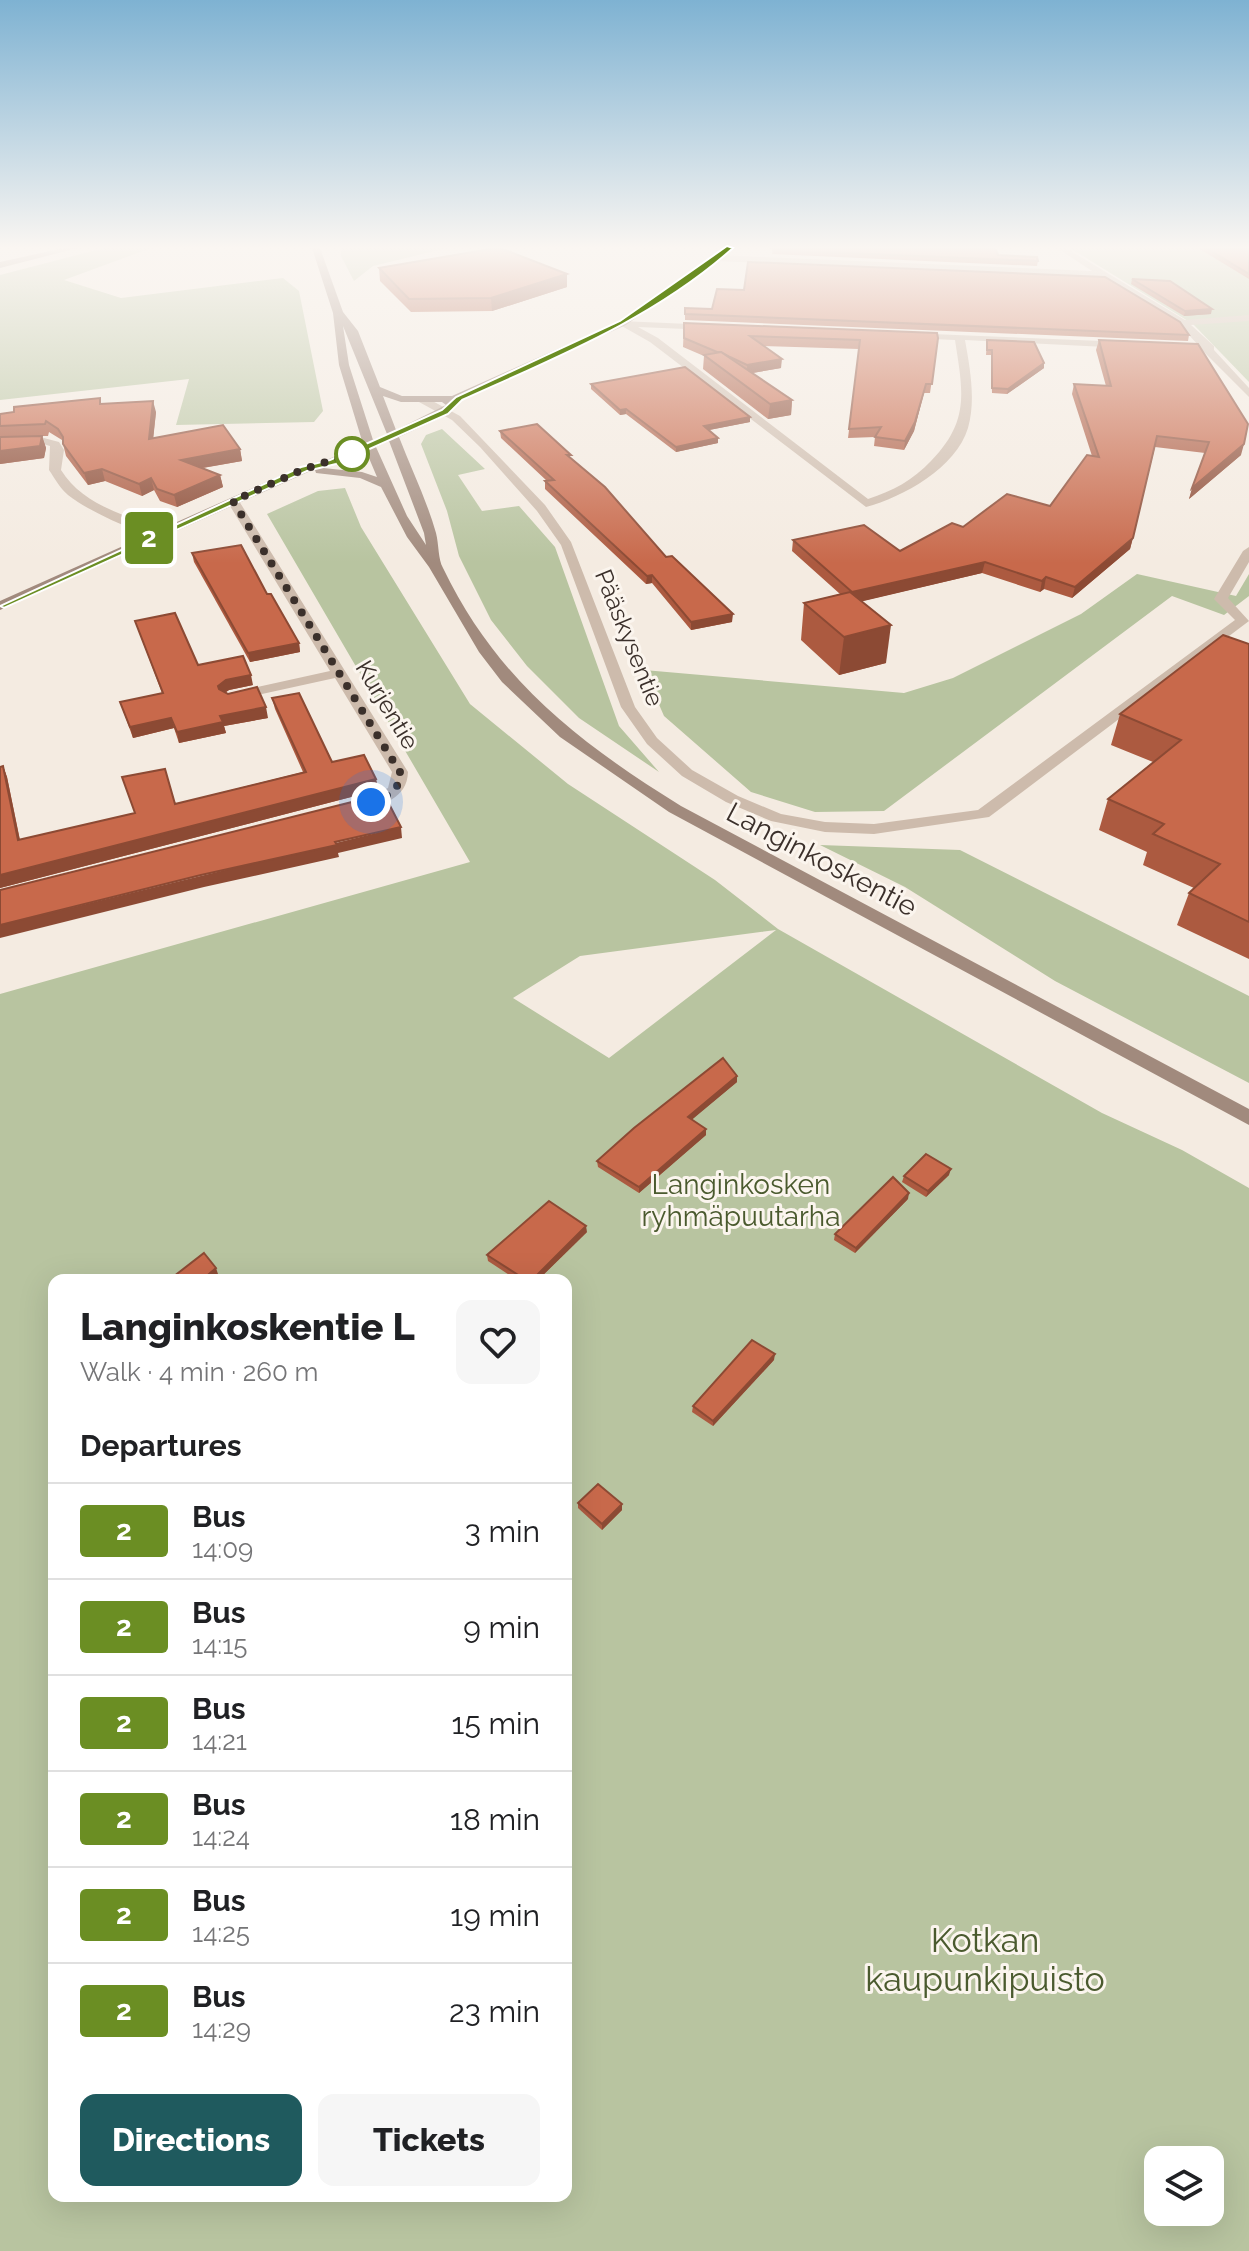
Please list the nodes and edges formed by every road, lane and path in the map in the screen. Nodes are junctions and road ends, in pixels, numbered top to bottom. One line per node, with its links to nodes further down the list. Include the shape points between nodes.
1 (342, 353): 13 (street, Langinkoskentie)
2 (361, 353): 7 (street, Langinkoskentie)
3 (558, 353): 9 (street)
4 (671, 353): 5 (street, via 866,503 893,497 922,478 958,439 966,377)
5 (962, 353)
6 (1214, 353): 8 (street)
7 (375, 389): 10 (street); 12 (street, Langinkoskentie)
8 (1249, 394)
9 (459, 399): 10 (street); 11 (street)
10 (428, 402): 11 (street, Pääskysentie); 12 (street)
11 (445, 412): 12 (street); 19 (street, Pääskysentie, via 508,469 567,545 628,707 652,741 687,773 732,799 777,818 825,827 874,829 983,814 1243,620 1221,599)
12 (390, 431): 13 (street); 20 (street, Langinkoskentie, via 430,533)
13 (369, 440): 15 (street, via 333,462); 16 (street, Langinkoskentie)
14 (0, 443): 18 (street, via 55,444 55,470 68,488)
15 (304, 469): 16 (street, via 362,475); 17 (street)
16 (386, 485): 20 (street, Langinkoskentie)
17 (233, 501): 18 (street); 22 (street, Kurjentie)
18 (161, 533): 21 (street)
19 (1249, 551)
20 (435, 567): 25 (street, Langinkoskentie, via 467,626 505,678 615,772)
21 (0, 606)
22 (339, 673): 23 (street); 24 (street, Kurjentie, via 400,772 397,788 386,798)
23 (230, 697)
24 (340, 810)
25 (1249, 1118)

